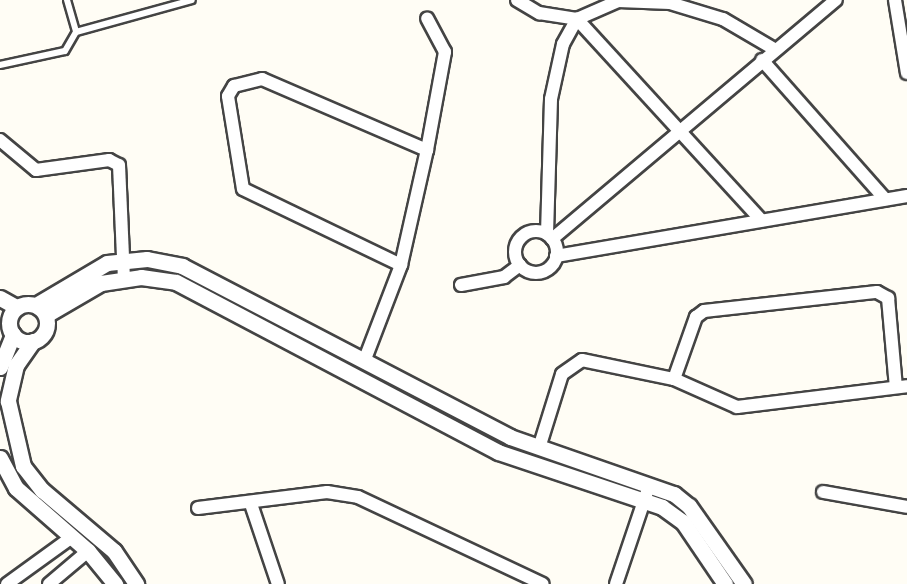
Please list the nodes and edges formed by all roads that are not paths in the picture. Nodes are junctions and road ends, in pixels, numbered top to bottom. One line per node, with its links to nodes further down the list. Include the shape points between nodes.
1 (67, 0): 8 (lane)
2 (192, 0): 8 (lane)
3 (517, 0): 7 (street, via 538,13)
4 (836, 0): 9 (street)
5 (895, 0): 12 (street)
6 (427, 18): 15 (street, via 445,52)
7 (577, 19): 9 (street, via 618,1 670,3 723,19); 13 (street); 19 (street, via 563,44 551,99)
8 (76, 32): 11 (lane, via 65,51)
9 (774, 49): 10 (street)
10 (762, 60): 13 (street); 17 (street)
11 (0, 65)
12 (907, 73)
13 (678, 134): 18 (street); 19 (street)
14 (0, 140): 21 (street, via 36,170 109,160 119,165)
15 (427, 150): 22 (street); 22 (street, via 262,79 234,86 228,96 243,189)
16 (907, 196): 17 (street)
17 (885, 200): 18 (street)
18 (761, 220): 20 (street)
19 (550, 236): 20 (street); 23 (street, via 522,236 516,247)
20 (556, 256): 23 (street, via 538,272)
21 (123, 260): 24 (street); 28 (street, via 92,268); 29 (street, via 182,266)
22 (401, 265): 33 (street)
23 (520, 265): 25 (street, via 504,277)
24 (124, 279): 28 (street, via 81,291); 31 (street, via 176,282)
25 (461, 285)
26 (0, 298): 27 (street)
27 (16, 307): 28 (street); 30 (street)
28 (41, 310): 32 (street, via 42,335)
29 (289, 319): 31 (street); 33 (street)
30 (7, 327): 32 (street); 34 (street)
31 (279, 336): 43 (street, via 498,452)
32 (33, 341): 39 (street, via 16,365 8,401 15,446)
33 (365, 358): 37 (street, via 492,428)
34 (0, 367)
35 (674, 379): 36 (street, via 737,406); 36 (street, via 701,313 877,291 888,298); 37 (street, via 593,360 572,364 562,374)
36 (902, 386)
37 (539, 448): 40 (street)
38 (0, 458): 41 (street)
39 (32, 479): 41 (street); 52 (street, via 114,551)
40 (651, 483): 43 (street); 57 (street, via 689,506)
41 (16, 488): 47 (street)
42 (823, 492): 45 (street)
43 (645, 500): 55 (street); 56 (street, via 683,522)
44 (251, 504): 46 (street); 53 (street); 54 (street, via 327,492 358,496)
45 (907, 507)
46 (198, 508)
47 (72, 537): 48 (street); 49 (street)
48 (88, 551): 50 (street); 51 (street)
49 (7, 584)
50 (49, 584)
51 (115, 584)
52 (136, 584)
53 (278, 584)
54 (541, 584)
55 (616, 584)
56 (725, 584): 57 (street)
57 (742, 584)

